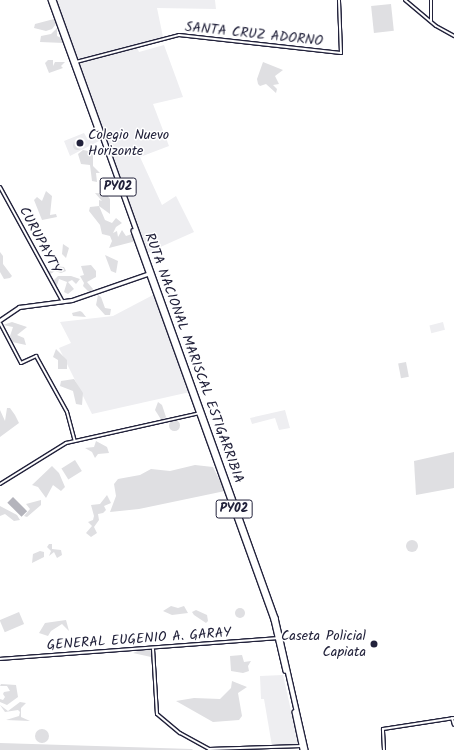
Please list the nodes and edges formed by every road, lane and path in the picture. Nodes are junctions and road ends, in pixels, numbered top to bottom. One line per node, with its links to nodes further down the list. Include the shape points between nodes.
1 (52, 0): 7 (highway, RUTA NACIONAL MARISCAL ESTIGARRIBIA / PY02)
2 (339, 0): 7 (street, SANTA CRUZ ADORNO, via 341,53 179,35)
3 (405, 0): 5 (street)
4 (431, 0): 5 (street)
5 (431, 21): 6 (street)
6 (454, 36)
7 (75, 62): 9 (highway, RUTA NACIONAL MARISCAL ESTIGARRIBIA / PY02)
8 (0, 187): 10 (street, CURUPAYTY)
9 (151, 272): 10 (main road); 12 (highway, RUTA NACIONAL MARISCAL ESTIGARRIBIA / PY02); 20 (highway, RUTA NACIONAL MARISCAL ESTIGARRIBIA / PY02, via 276,618)
10 (63, 302): 11 (main road, via 19,307)
11 (0, 322): 13 (street, via 21,363 36,356 67,412)
12 (200, 414): 13 (street); 15 (highway, RUTA NACIONAL MARISCAL ESTIGARRIBIA / PY02)
13 (74, 441): 14 (street)
14 (0, 484)
15 (279, 638): 16 (street, GENERAL EUGENIO A. GARAY); 20 (highway, RUTA NACIONAL MARISCAL ESTIGARRIBIA / PY02)
16 (153, 648): 17 (street, GENERAL EUGENIO A. GARAY); 20 (street, via 157,714 180,733 209,749)
17 (0, 659)
18 (453, 718): 19 (street); 21 (street, via 383,729)
19 (454, 725)
20 (304, 748)
21 (384, 750)

